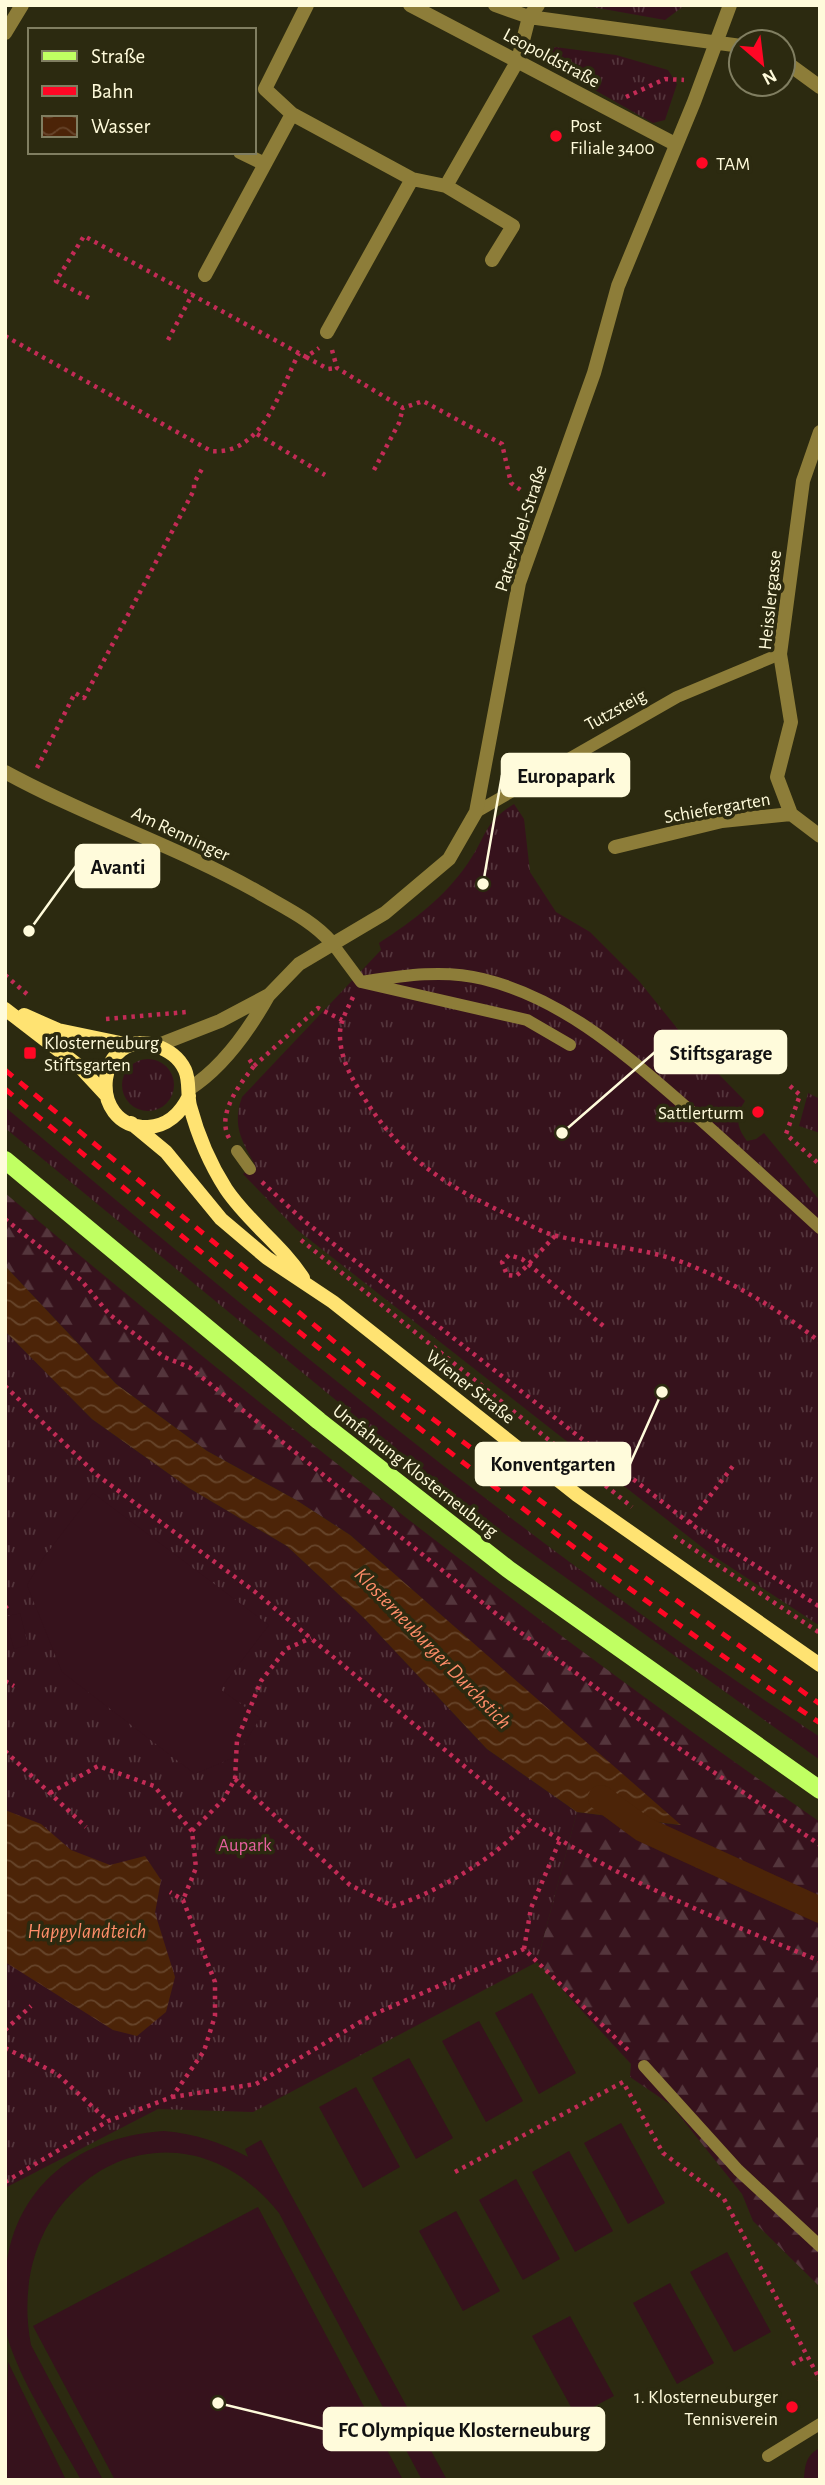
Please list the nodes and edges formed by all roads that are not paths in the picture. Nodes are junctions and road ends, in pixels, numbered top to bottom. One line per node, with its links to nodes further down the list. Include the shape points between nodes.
1 (22, 5): 7 (street)
2 (307, 5): 13 (street, via 265,89)
3 (410, 5): 10 (street, Leopoldstraße)
4 (495, 5): 6 (street, Leopoldstraße)
5 (730, 5): 8 (street, Pater-Abel-Straße)
6 (533, 11): 8 (street, Leopoldstraße); 10 (street)
7 (5, 33)
8 (716, 41): 9 (street, Leopoldstraße); 14 (street, Pater-Abel-Straße)
9 (727, 43)
10 (517, 60): 14 (street, Leopoldstraße); 18 (street)
11 (797, 70): 12 (street)
12 (820, 87)
13 (292, 114): 16 (street); 17 (street)
14 (675, 144): 25 (street, Pater-Abel-Straße, via 618,286 594,373 519,583)
15 (244, 154): 16 (street)
16 (265, 164): 20 (street)
17 (412, 179): 18 (street); 21 (street)
18 (446, 186): 19 (street, via 513,226)
19 (492, 260)
20 (205, 275)
21 (327, 332)
22 (820, 432): 23 (street, Heisslergasse, via 803,481)
23 (780, 654): 25 (lane, Tutzsteig, via 677,697); 26 (street, Heisslergasse, via 791,722 777,777)
24 (5, 772): 29 (street, Am Renninger, via 217,869 316,925)
25 (476, 813): 29 (street, Pater-Abel-Straße, via 449,859 385,913)
26 (790, 814): 27 (street, Schiefergarten); 28 (street, Schiefergarten, via 722,821)
27 (820, 836)
28 (615, 847)
29 (332, 943): 30 (lane); 31 (street, Pater-Abel-Straße, via 299,964)
30 (361, 982): 34 (lane, via 527,1020); 42 (lane, via 422,973 482,978 532,995 573,1017 649,1075)
31 (269, 995): 35 (street, Pater-Abel-Straße, via 220,1021); 36 (street, Pater-Abel-Straße, via 237,1042)
32 (5, 1008): 33 (street, Wiener Straße, via 58,1030); 37 (street, Wiener Straße, via 79,1066)
33 (130, 1045): 35 (street, Wiener Straße); 37 (street, via 111,1062)
34 (570, 1045)
35 (156, 1046): 36 (street, Wiener Straße, via 179,1060 187,1074)
36 (189, 1093): 38 (street, via 180,1111 166,1122 149,1127); 43 (street, Wiener Straße, via 203,1147 227,1191)
37 (105, 1094): 38 (street, Wiener Straße, via 114,1112)
38 (131, 1123): 43 (street, Wiener Straße, via 166,1152 221,1219 267,1258)
39 (237, 1151): 41 (lane)
40 (5, 1160): 45 (main road, Umfahrung Klosterneuburg, via 319,1420 508,1569)
41 (250, 1169)
42 (820, 1228)
43 (305, 1281): 44 (street, Wiener Straße, via 577,1495)
44 (820, 1665)
45 (820, 1790)
46 (644, 2066): 47 (lane, via 738,2170)
47 (820, 2246)
48 (820, 2424): 49 (lane)
49 (768, 2456)

